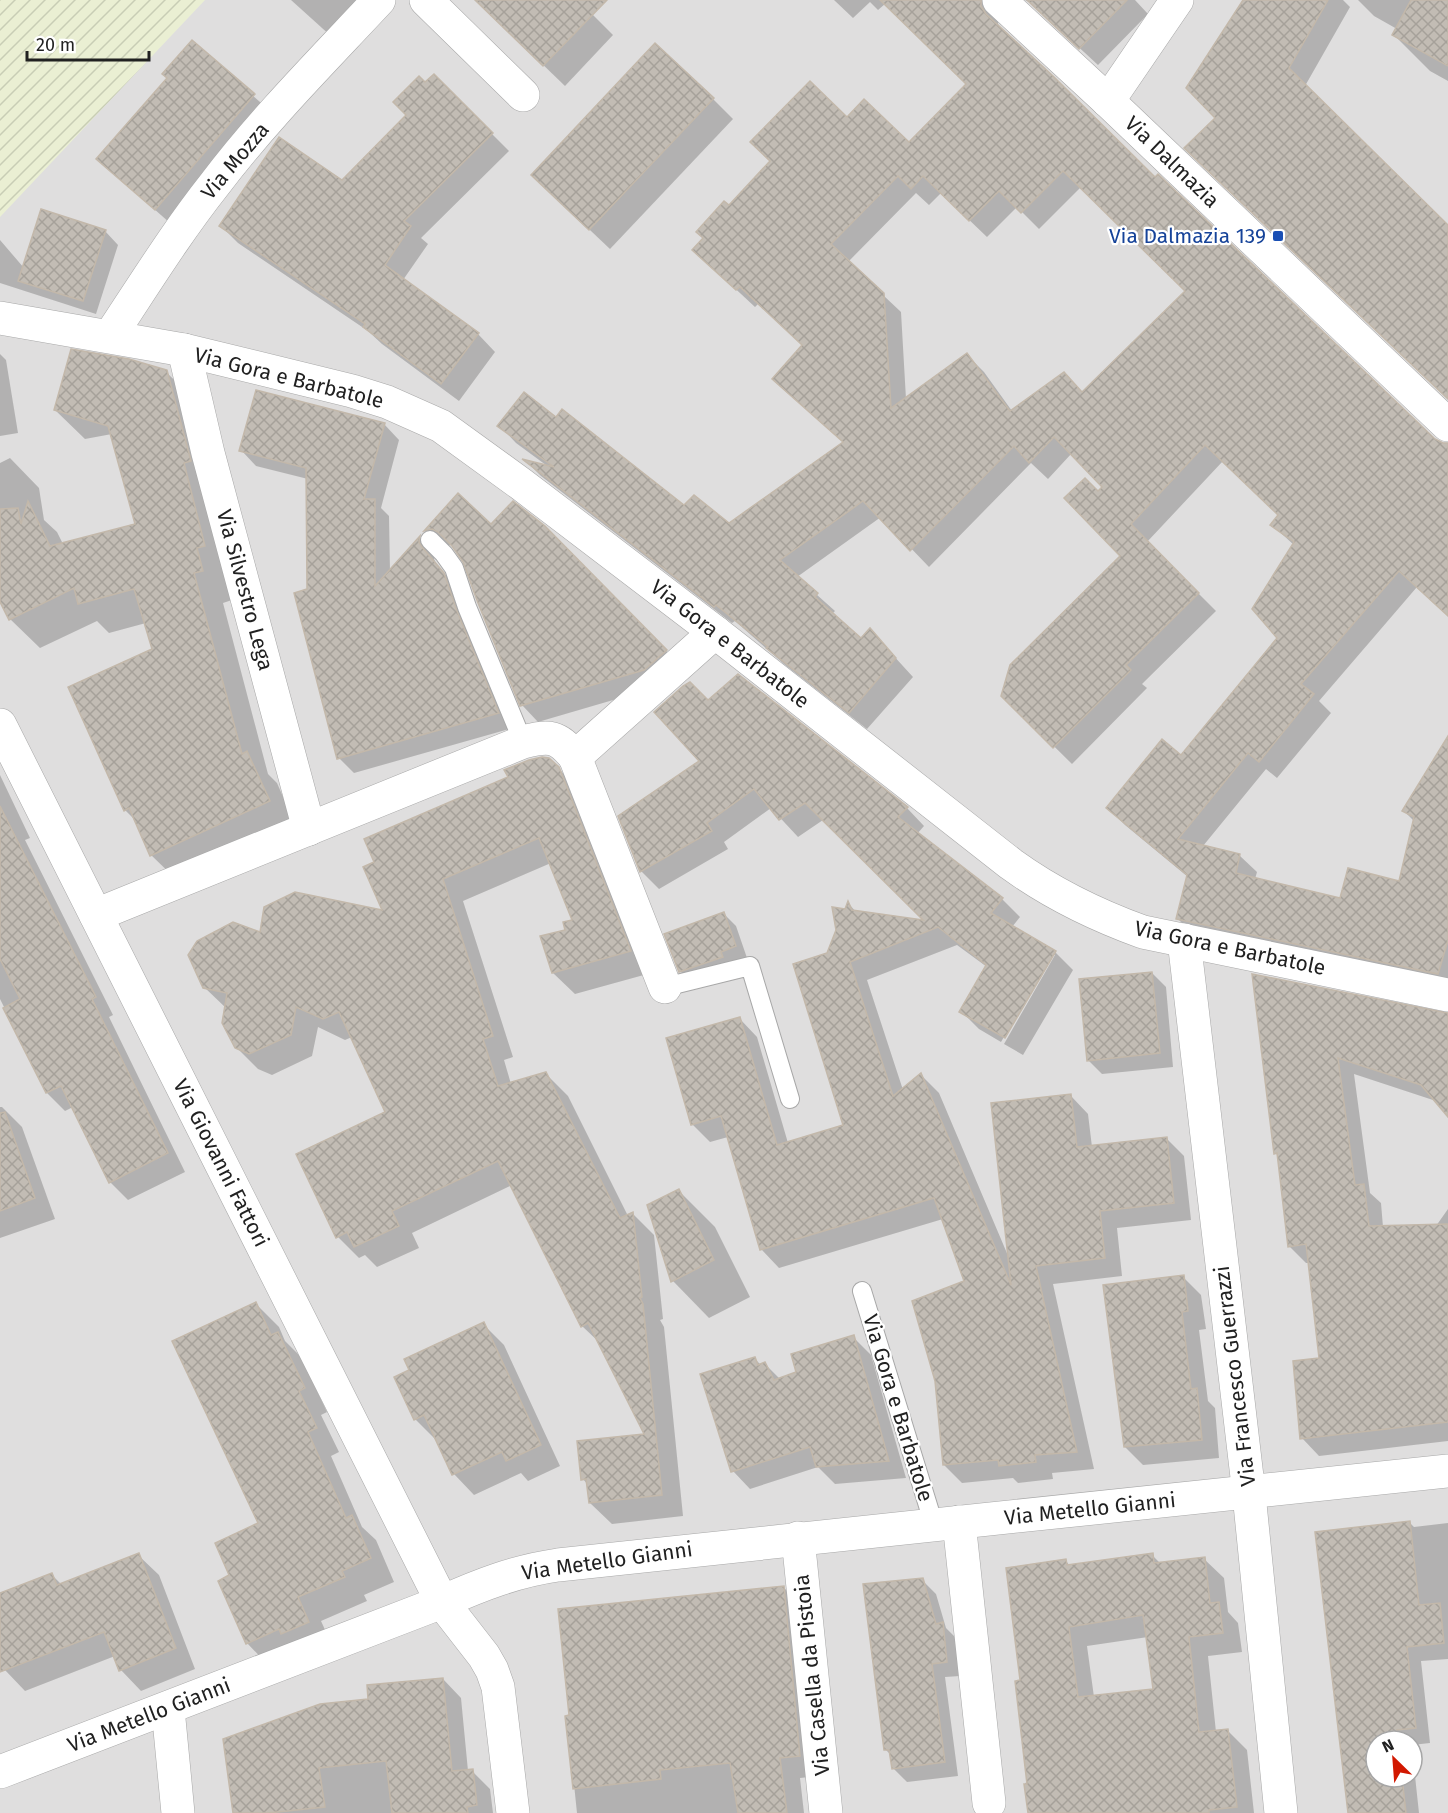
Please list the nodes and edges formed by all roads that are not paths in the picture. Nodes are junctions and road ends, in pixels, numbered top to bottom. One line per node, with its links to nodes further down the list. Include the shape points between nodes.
1 (379, 0): 8 (street, Via Mozza, via 215,183)
2 (426, 0): 5 (street)
3 (999, 0): 6 (street, Via Dalmazia)
4 (1177, 0): 6 (street)
5 (524, 95)
6 (1108, 101): 10 (street, Via Dalmazia)
7 (0, 318): 8 (street, Via Gora e Barbatole)
8 (110, 336): 9 (street, Via Gora e Barbatole)
9 (184, 350): 12 (street, Via Gora e Barbatole, via 352,391 441,426); 16 (street, Via Silvestro Lega)
10 (1448, 424)
11 (430, 540): 14 (lane, via 454,568)
12 (715, 632): 15 (street); 18 (street, Via Gora e Barbatole, via 1027,876 1118,923)
13 (0, 725): 17 (street, Via Giovanni Fattori)
14 (523, 742): 15 (street, via 563,742); 16 (street)
15 (575, 758): 19 (street)
16 (309, 829): 17 (street)
17 (96, 915): 27 (street, Via Giovanni Fattori)
18 (1184, 940): 20 (street, Via Gora e Barbatole); 24 (street, Via Francesco Guerrazzi)
19 (665, 987): 21 (lane, via 750,966)
20 (1448, 995)
21 (790, 1099)
22 (862, 1291): 25 (lane, Via Gora e Barbatole)
23 (1448, 1471): 24 (street, Via Metello Gianni)
24 (1249, 1494): 25 (street, Via Metello Gianni); 34 (street, Via Francesco Guerrazzi)
25 (947, 1523): 26 (street, Via Metello Gianni); 30 (street)
26 (798, 1538): 27 (street, Via Metello Gianni, via 535,1568 507,1575); 33 (street, Via Casella da Pistoia)
27 (442, 1602): 28 (street, Via Metello Gianni); 32 (street, Via Giovanni Fattori, via 483,1656 498,1687)
28 (168, 1709): 29 (street, Via Metello Gianni); 31 (street)
29 (0, 1772)
30 (989, 1803)
31 (178, 1813)
32 (513, 1813)
33 (826, 1813)
34 (1281, 1813)

